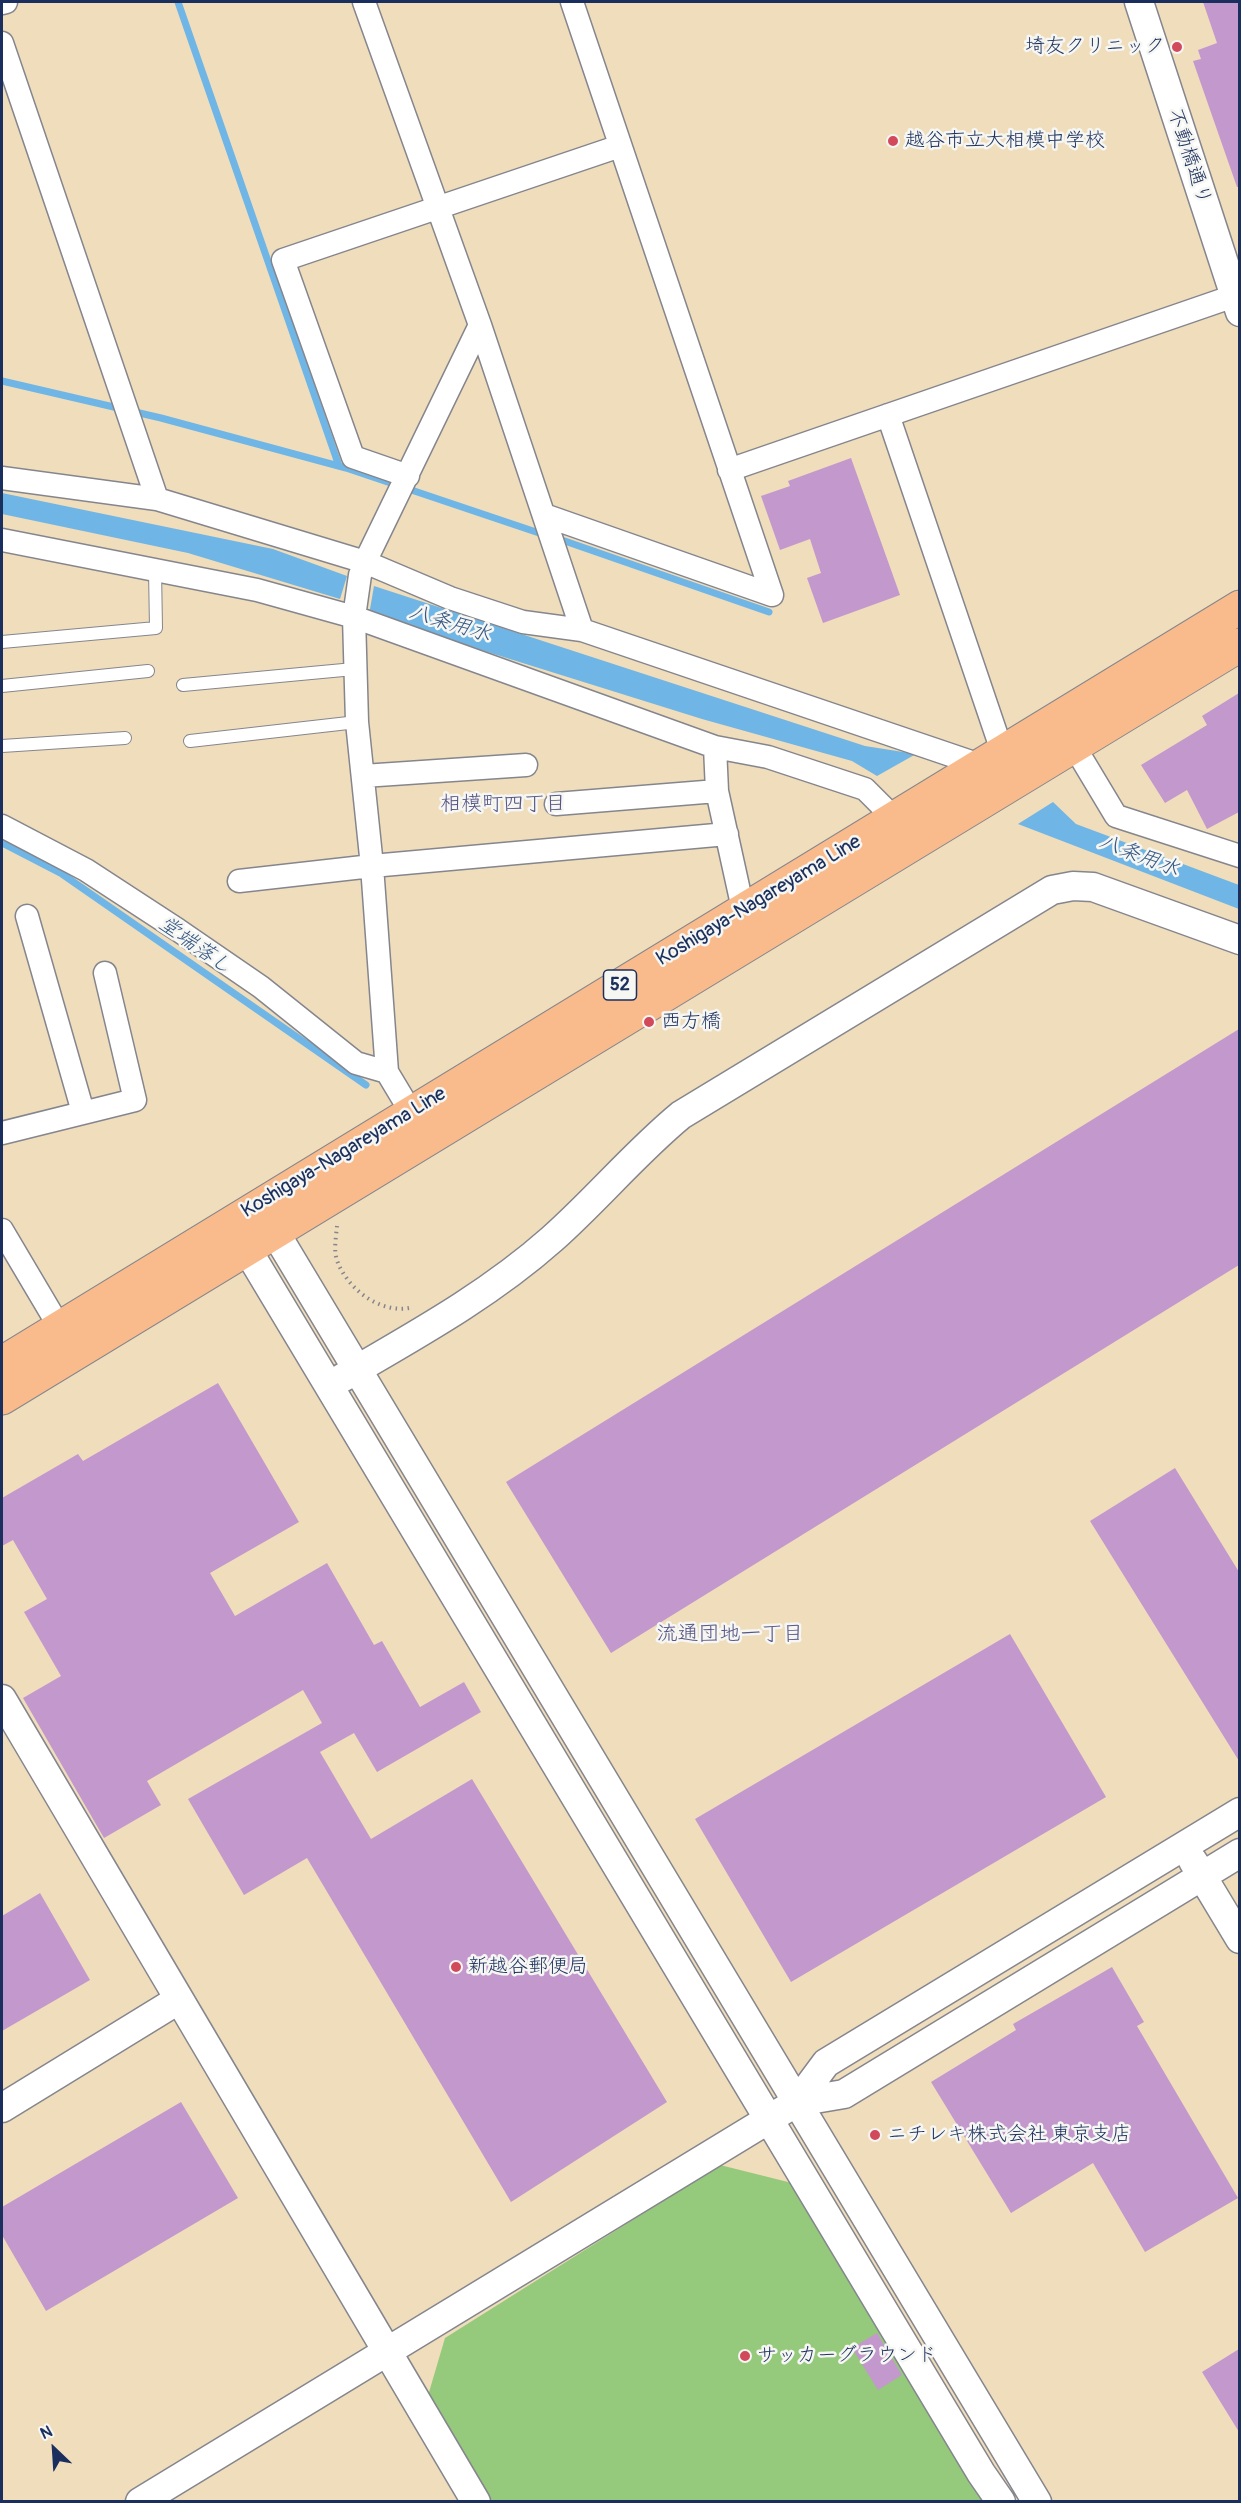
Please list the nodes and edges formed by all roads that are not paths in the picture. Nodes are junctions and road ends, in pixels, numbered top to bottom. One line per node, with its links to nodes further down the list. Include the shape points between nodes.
1 (6, 2): 5 (street)
2 (364, 2): 8 (street)
3 (572, 2): 7 (street)
4 (1139, 2): 9 (street, 不動橋通り)
5 (2, 3)
6 (2, 43): 15 (street)
7 (620, 146): 8 (street); 12 (street)
8 (436, 207): 10 (street); 13 (street, via 283,260 353,457)
9 (1237, 304): 11 (street)
10 (480, 325): 13 (street); 16 (street)
11 (888, 415): 12 (street); 35 (street)
12 (729, 470): 16 (street, via 772,595)
13 (408, 476): 18 (street)
14 (2, 478): 15 (street)
15 (157, 499): 18 (street)
16 (544, 515): 22 (street)
17 (2, 540): 19 (street)
18 (363, 568): 21 (street); 22 (street, via 523,622)
19 (155, 570): 21 (street); 23 (lane, via 156,628)
20 (1239, 607): 35 (main road, Koshigaya-Nagareyama Line / 52)
21 (356, 611): 25 (street); 34 (street)
22 (582, 630): 35 (street)
23 (2, 642)
24 (1239, 645): 33 (main road, Koshigaya-Nagareyama Line / 52)
25 (354, 669): 27 (lane); 29 (street)
26 (148, 671): 28 (lane)
27 (183, 685)
28 (2, 686)
29 (357, 722): 31 (lane); 37 (street)
30 (125, 738): 32 (lane)
31 (190, 741)
32 (2, 746)
33 (1074, 746): 43 (street, via 1116,816); 57 (main road, Koshigaya-Nagareyama Line / 52)
34 (715, 747): 38 (street); 40 (street, via 768,758 866,789)
35 (991, 758): 40 (main road, Koshigaya-Nagareyama Line / 52)
36 (526, 765): 37 (street)
37 (363, 776): 44 (street)
38 (717, 791): 39 (street); 42 (street)
39 (556, 804)
40 (895, 819): 46 (main road, Koshigaya-Nagareyama Line / 52)
41 (2, 826): 50 (street, via 86,870 178,930 261,987 356,1063)
42 (727, 834): 44 (street); 46 (street)
43 (1239, 856)
44 (372, 866): 45 (street); 50 (street)
45 (239, 881)
46 (744, 909): 52 (main road, Koshigaya-Nagareyama Line / 52)
47 (27, 916): 51 (street)
48 (1239, 940): 61 (street, via 1093,887 1052,890 681,1115 553,1239 510,1274)
49 (105, 973): 51 (street, via 135,1100)
50 (387, 1072): 52 (street)
51 (83, 1112): 53 (street)
52 (411, 1112): 54 (main road, Koshigaya-Nagareyama Line / 52)
53 (2, 1133)
54 (258, 1205): 55 (main road, Koshigaya-Nagareyama Line / 52); 57 (street)
55 (230, 1222): 58 (street); 59 (main road, Koshigaya-Nagareyama Line / 52)
56 (2, 1230): 59 (street)
57 (275, 1233): 58 (main road, Koshigaya-Nagareyama Line / 52); 61 (street)
58 (247, 1250): 62 (street); 63 (main road, Koshigaya-Nagareyama Line / 52)
59 (60, 1328): 60 (main road, Koshigaya-Nagareyama Line / 52)
60 (2, 1363)
61 (358, 1369): 62 (street); 71 (street)
62 (330, 1386): 73 (street)
63 (2, 1398)
64 (2, 1700): 70 (street)
65 (1239, 1812): 66 (street)
66 (1185, 1846): 68 (street); 71 (street, via 826,2063)
67 (1239, 1853): 68 (street)
68 (1202, 1876): 69 (street); 71 (street, via 844,2094)
69 (1239, 1939)
70 (178, 2000): 72 (street); 74 (street)
71 (797, 2102): 73 (street); 78 (street)
72 (2, 2108)
73 (768, 2120): 74 (street); 77 (street)
74 (387, 2353): 75 (street); 76 (street)
75 (140, 2502)
76 (476, 2502)
77 (1001, 2502)
78 (1037, 2502)

